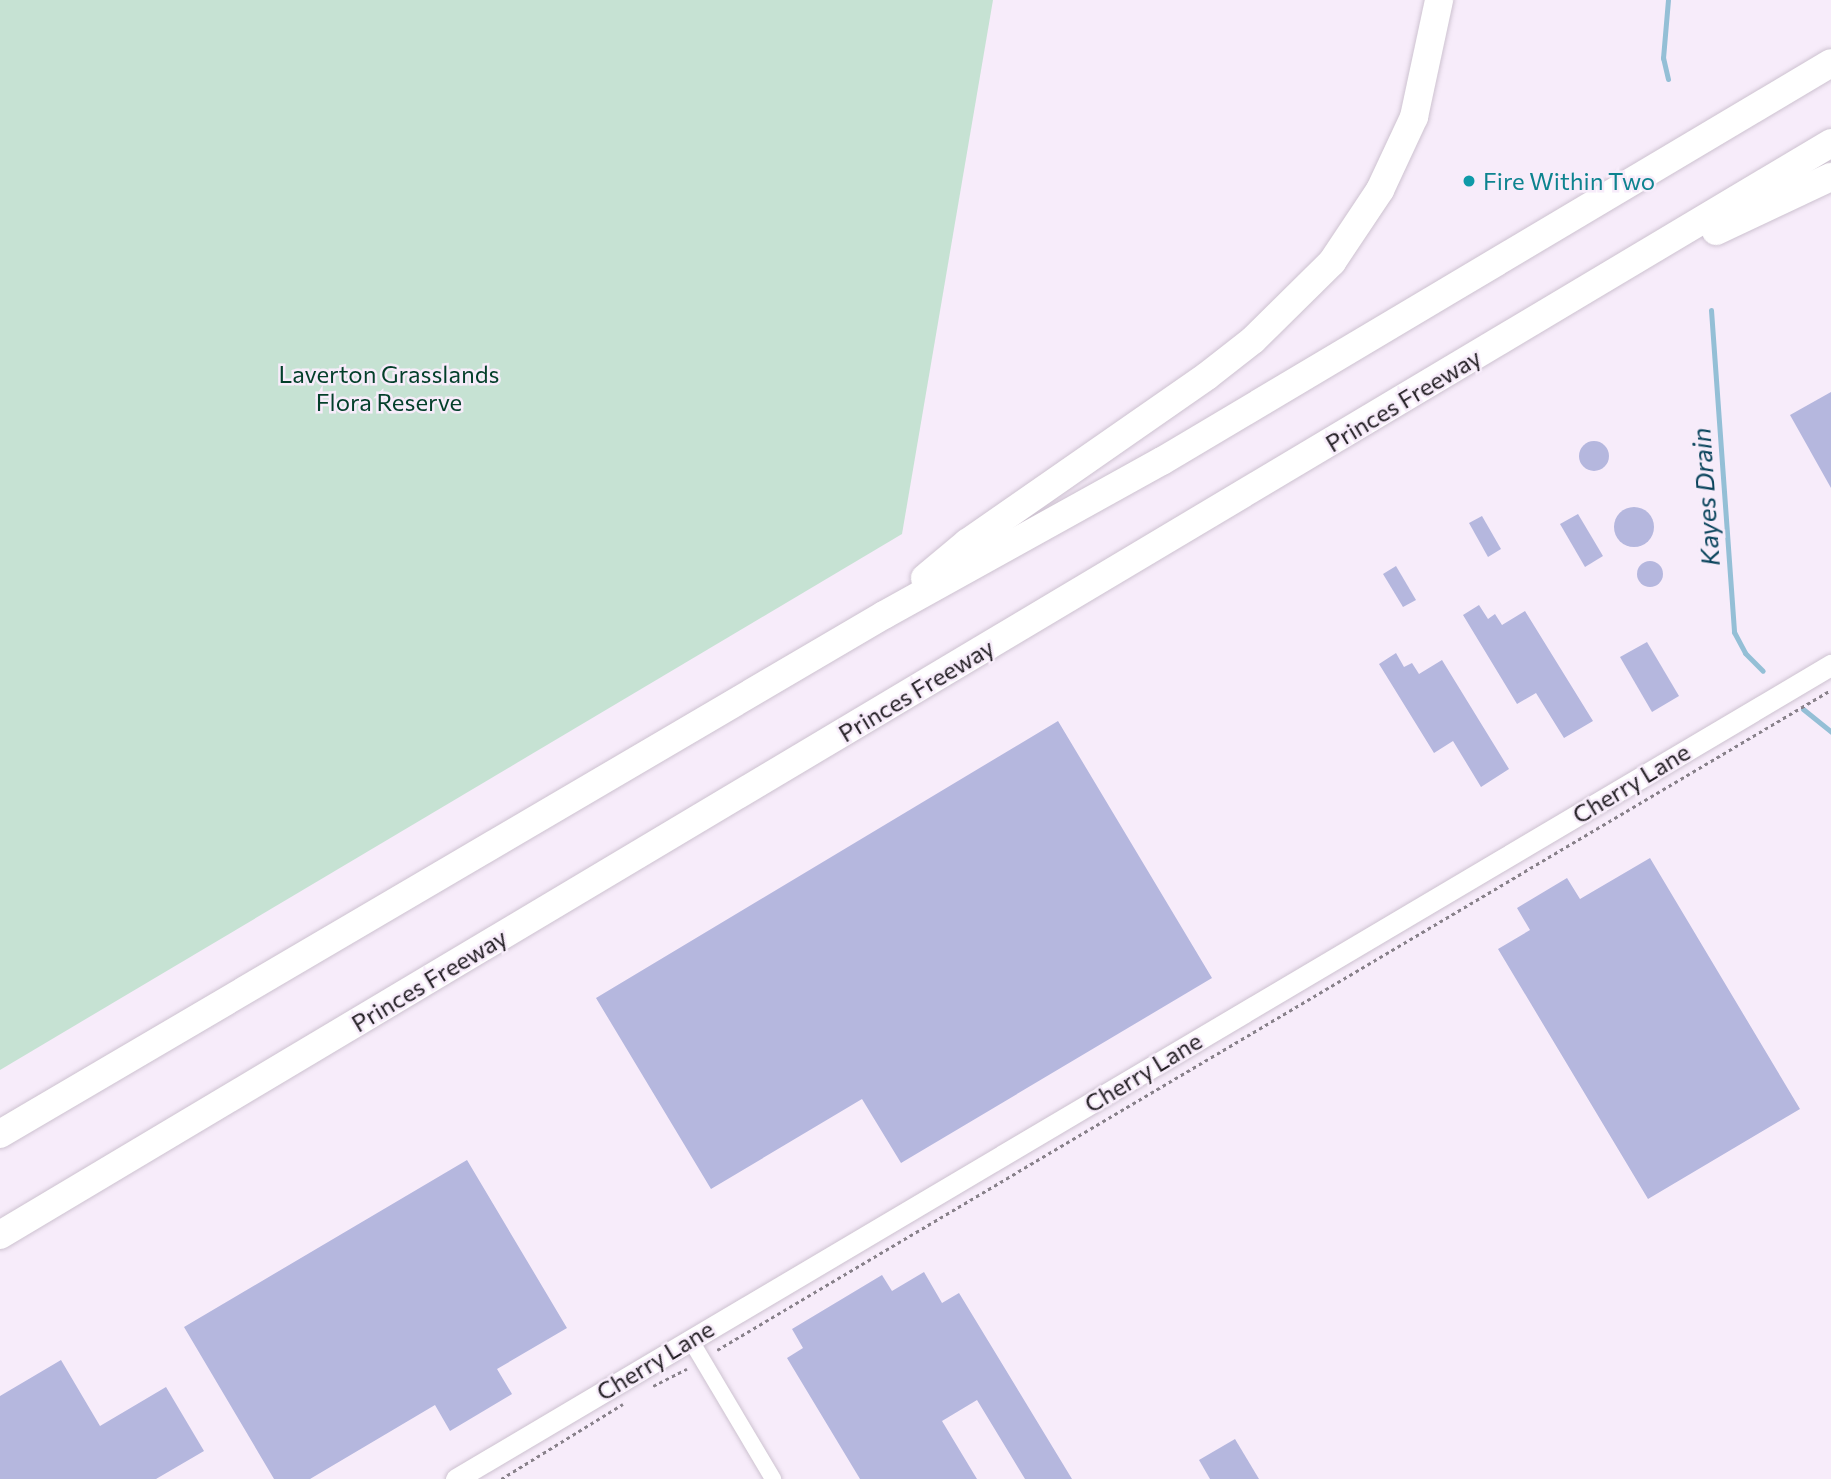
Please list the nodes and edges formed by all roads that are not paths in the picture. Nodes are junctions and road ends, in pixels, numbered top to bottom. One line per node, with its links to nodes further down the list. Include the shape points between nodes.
1 (1439, 0): 6 (highway, via 1414,117 1380,190 1332,262 1253,340 967,543)
2 (1831, 63): 6 (highway, via 1162,461)
3 (1831, 143): 5 (highway, Princes Freeway)
4 (1831, 177): 5 (highway, via 1728,224)
5 (1163, 543): 9 (highway, Princes Freeway)
6 (884, 615): 8 (highway)
7 (1831, 665): 10 (street, Cherry Lane)
8 (0, 1134)
9 (0, 1235)
10 (690, 1339): 11 (street, Cherry Lane); 12 (street)
11 (456, 1479)
12 (773, 1479)

